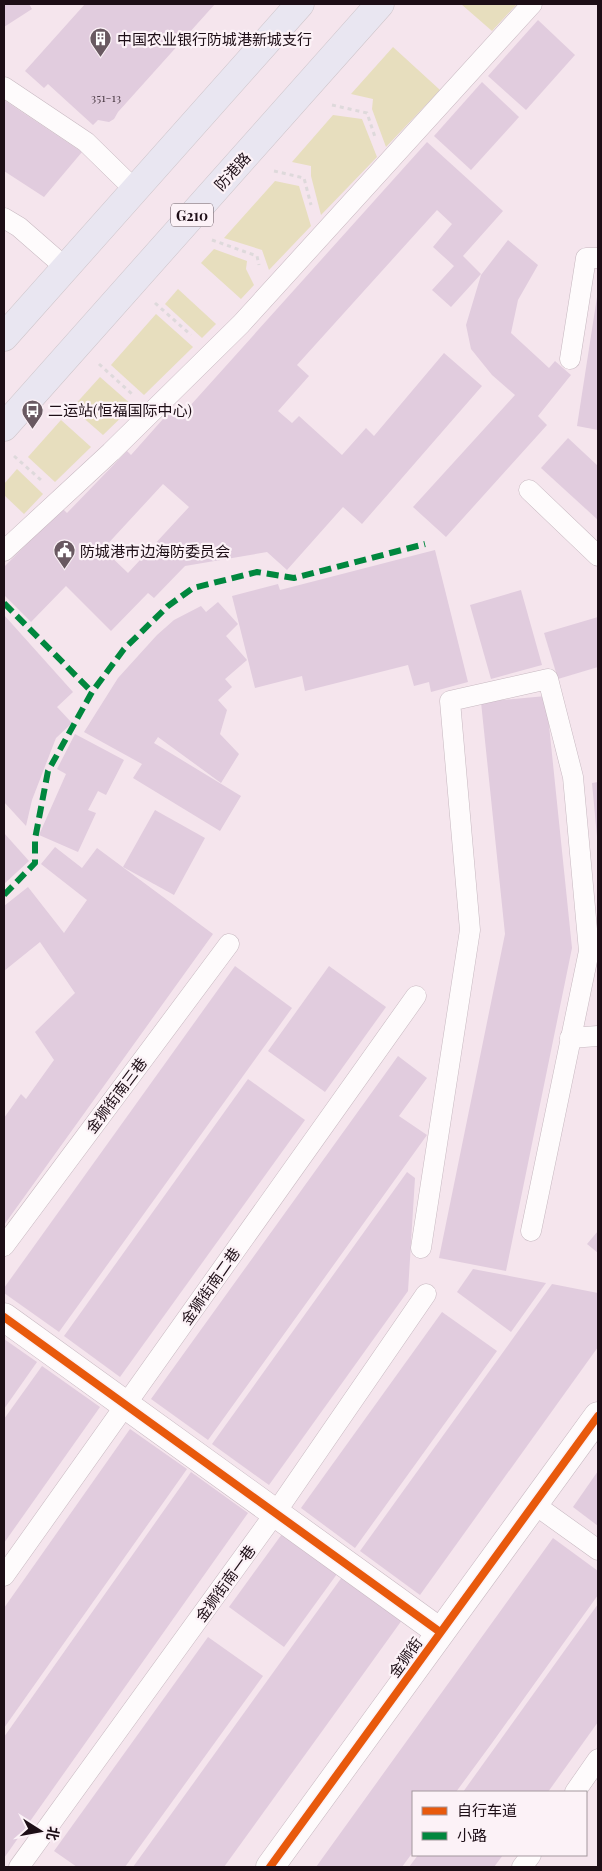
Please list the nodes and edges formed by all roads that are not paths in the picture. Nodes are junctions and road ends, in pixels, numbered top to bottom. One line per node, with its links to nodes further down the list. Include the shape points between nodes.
1 (300, 4): 5 (highway)
2 (380, 4): 11 (highway, 防港路 / G210)
3 (532, 4): 13 (lane, via 211,354)
4 (4, 87): 5 (lane, via 86,142)
5 (135, 190): 8 (highway)
6 (4, 218): 8 (lane)
7 (598, 258): 10 (lane, via 586,258)
8 (66, 268): 9 (highway)
9 (4, 337)
10 (570, 359)
11 (4, 427)
12 (529, 490): 14 (lane)
13 (4, 550)
14 (598, 556)
15 (229, 944): 20 (lane, 金狮街南三巷)
16 (416, 996): 24 (lane, 金狮街南二巷)
17 (598, 1036): 18 (lane)
18 (570, 1038): 19 (lane); 21 (lane, via 588,951 573,776 548,679 450,701 470,930)
19 (531, 1231)
20 (4, 1246)
21 (421, 1248)
22 (426, 1294): 27 (lane, 金狮街南一巷)
23 (4, 1317): 24 (street)
24 (126, 1404): 27 (street); 29 (lane, 金狮街南二巷)
25 (598, 1416): 26 (street, 金狮街)
26 (534, 1504): 28 (lane); 30 (street, 金狮街)
27 (276, 1512): 30 (street); 34 (lane, 金狮街南一巷)
28 (598, 1550)
29 (4, 1576)
30 (440, 1632): 35 (street, 金狮街)
31 (598, 1759): 32 (lane)
32 (576, 1791)
33 (530, 1856): 36 (lane)
34 (18, 1867)
35 (270, 1867)
36 (522, 1867)

